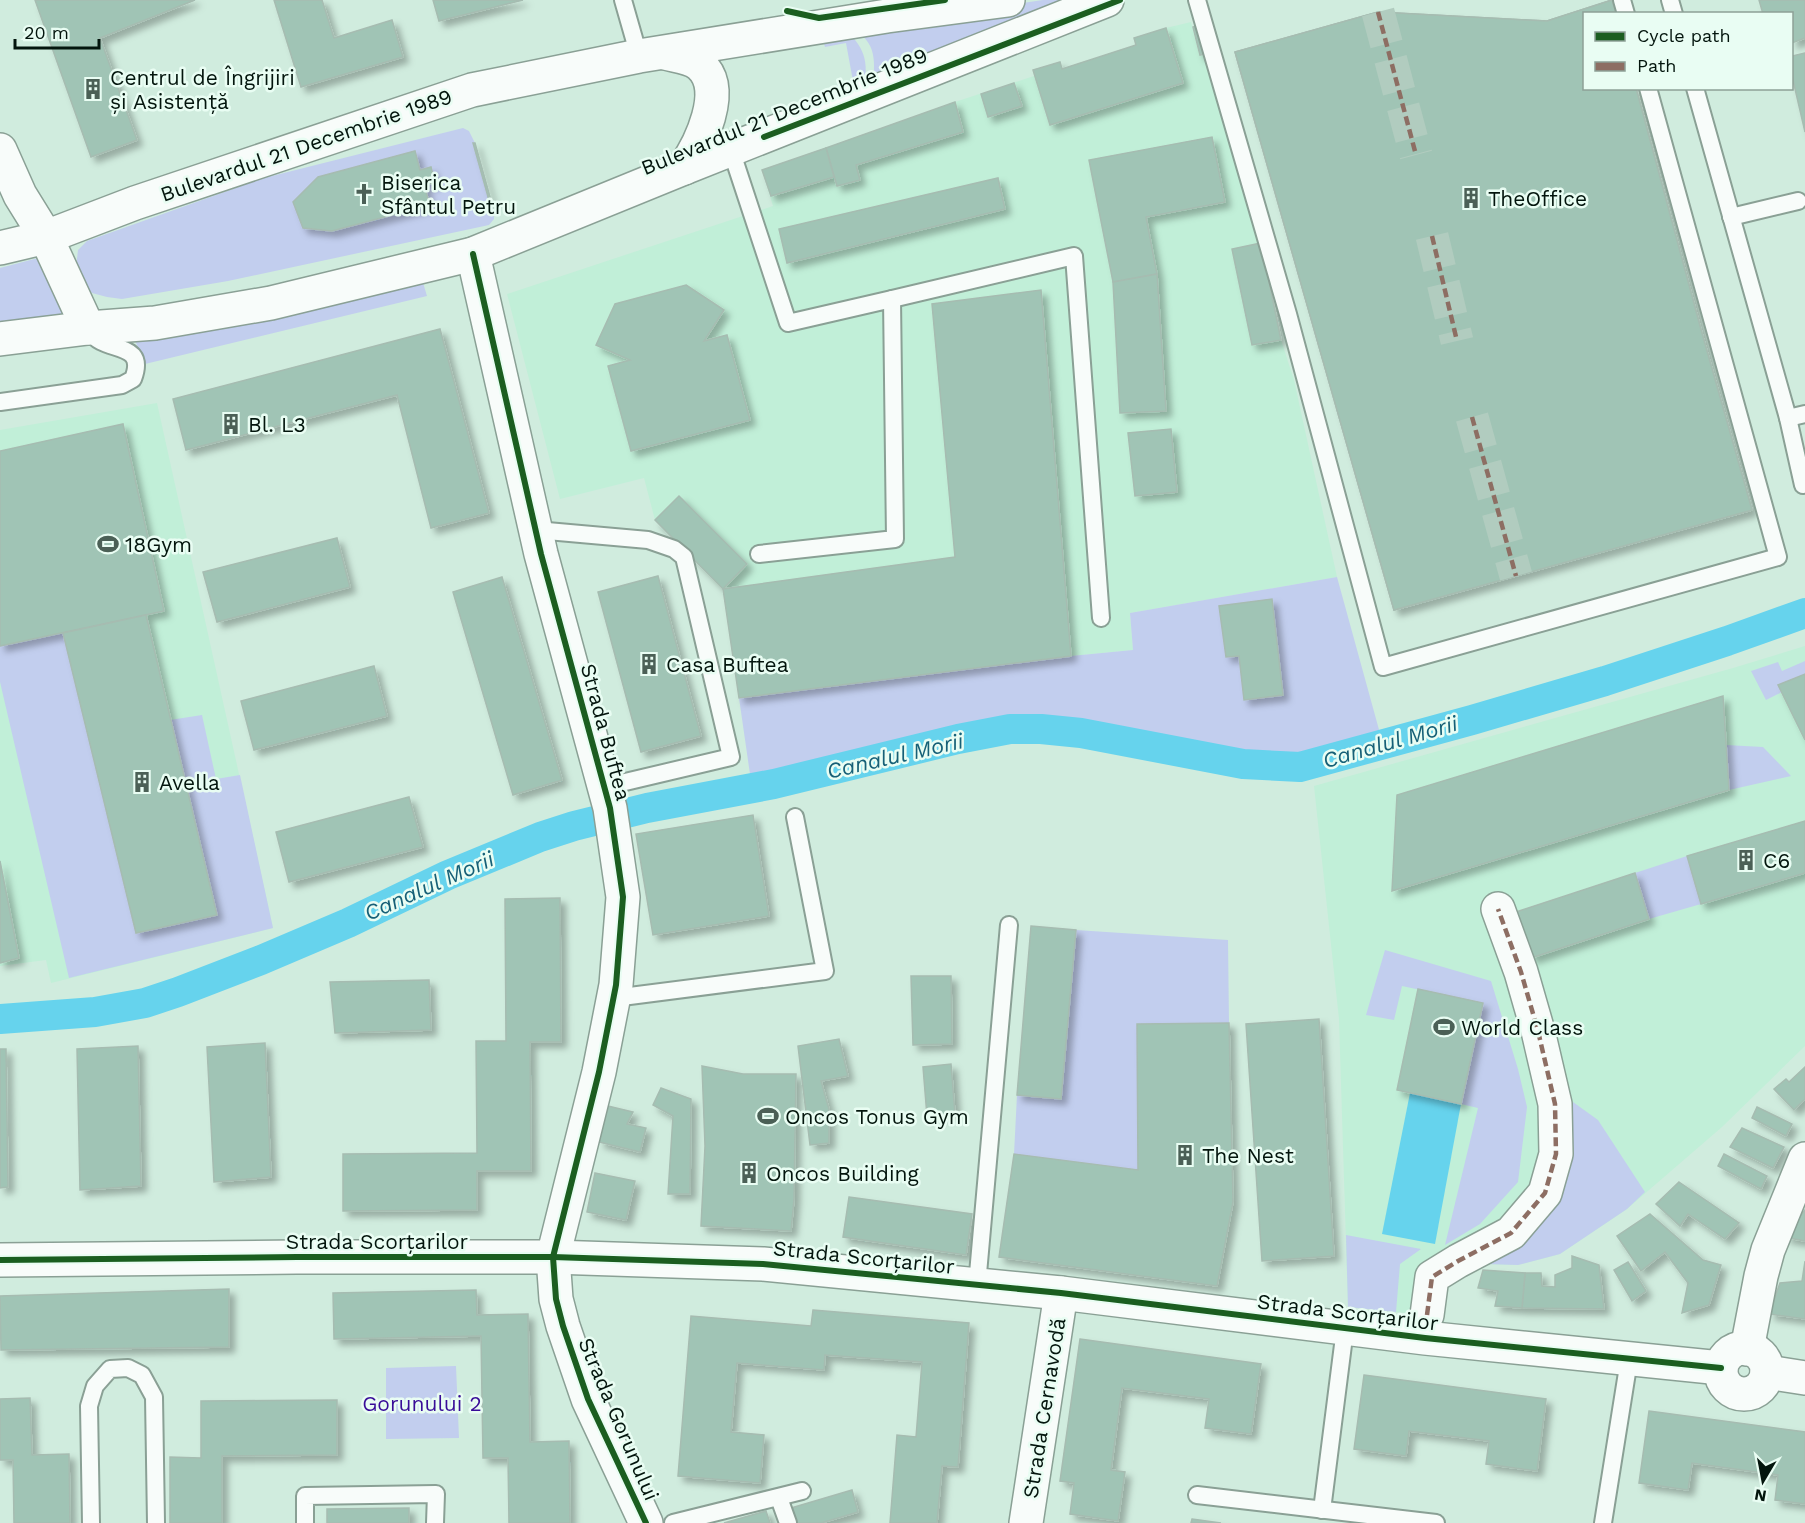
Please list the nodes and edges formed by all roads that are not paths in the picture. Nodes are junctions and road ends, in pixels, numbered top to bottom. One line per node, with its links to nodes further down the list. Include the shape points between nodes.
1 (623, 0): 6 (lane)
2 (1008, 0): 5 (street, Bulevardul 21 Decembrie 1989)
3 (1107, 0): 10 (street, Bulevardul 21 Decembrie 1989)
4 (1197, 0): 7 (lane, via 1288,314 1383,667 1778,557)
5 (885, 8): 6 (street, Bulevardul 21 Decembrie 1989)
6 (651, 54): 11 (street, via 701,65 712,88 707,122); 14 (street, Bulevardul 21 Decembrie 1989, via 452,96)
7 (1649, 90)
8 (1696, 90): 13 (lane)
9 (0, 150): 14 (street, via 20,195)
10 (731, 150): 11 (street, Bulevardul 21 Decembrie 1989); 17 (lane, via 788,323)
11 (684, 168): 16 (street, Bulevardul 21 Decembrie 1989)
12 (1798, 201): 13 (lane)
13 (1731, 218): 22 (lane)
14 (46, 237): 15 (street, Bulevardul 21 Decembrie 1989); 18 (street)
15 (0, 249)
16 (473, 254): 18 (street, Bulevardul 21 Decembrie 1989, via 271,303 155,322); 24 (street, Strada Buftea)
17 (892, 299): 25 (lane, via 895,539); 26 (lane, via 1074,256)
18 (88, 328): 19 (street, Bulevardul 21 Decembrie 1989); 20 (lane, via 94,338 125,349 135,357 137,369 133,380 122,385)
19 (0, 339)
20 (0, 402)
21 (1805, 414): 22 (lane)
22 (1788, 418): 23 (lane)
23 (1803, 485)
24 (536, 530): 27 (street, Strada Buftea); 27 (lane, via 648,540 684,557 731,757)
25 (759, 554)
26 (1101, 618)
27 (604, 787): 31 (street, Strada Buftea, via 623,897)
28 (795, 816): 31 (lane, via 825,971)
29 (1498, 909): 37 (street, via 1538,1031 1555,1104 1556,1154 1545,1193 1511,1233 1432,1276)
30 (1009, 925): 35 (lane)
31 (614, 998): 33 (street, Strada Buftea)
32 (1805, 1159): 40 (street, via 1768,1250 1758,1287)
33 (553, 1257): 34 (street, Strada Scorțarilor); 35 (street, Strada Scorțarilor, via 763,1263); 50 (street, Strada Gorunului, via 556,1299 588,1399)
34 (0, 1260)
35 (977, 1285): 36 (street, Strada Scorțarilor)
36 (1061, 1293): 38 (street, Strada Scorțarilor); 53 (street, Strada Cernavodă)
37 (1427, 1315)
38 (1345, 1329): 39 (street, Strada Scorțarilor); 45 (lane)
39 (1629, 1360): 40 (street, Strada Scorțarilor, via 1721,1368 1733,1351); 55 (lane)
40 (1757, 1360): 41 (street)
41 (1805, 1378)
42 (802, 1491): 44 (lane)
43 (1197, 1495): 45 (lane)
44 (779, 1498): 51 (lane); 52 (lane)
45 (1322, 1510): 54 (lane)
46 (92, 1523): 47 (lane, via 89,1406 94,1386 110,1369 128,1368 142,1375 154,1397)
47 (156, 1523)
48 (305, 1523): 49 (lane, via 305,1496 435,1494)
49 (435, 1523)
50 (646, 1523)
51 (673, 1523)
52 (788, 1523)
53 (1026, 1523)
54 (1436, 1523)
55 (1603, 1523)

